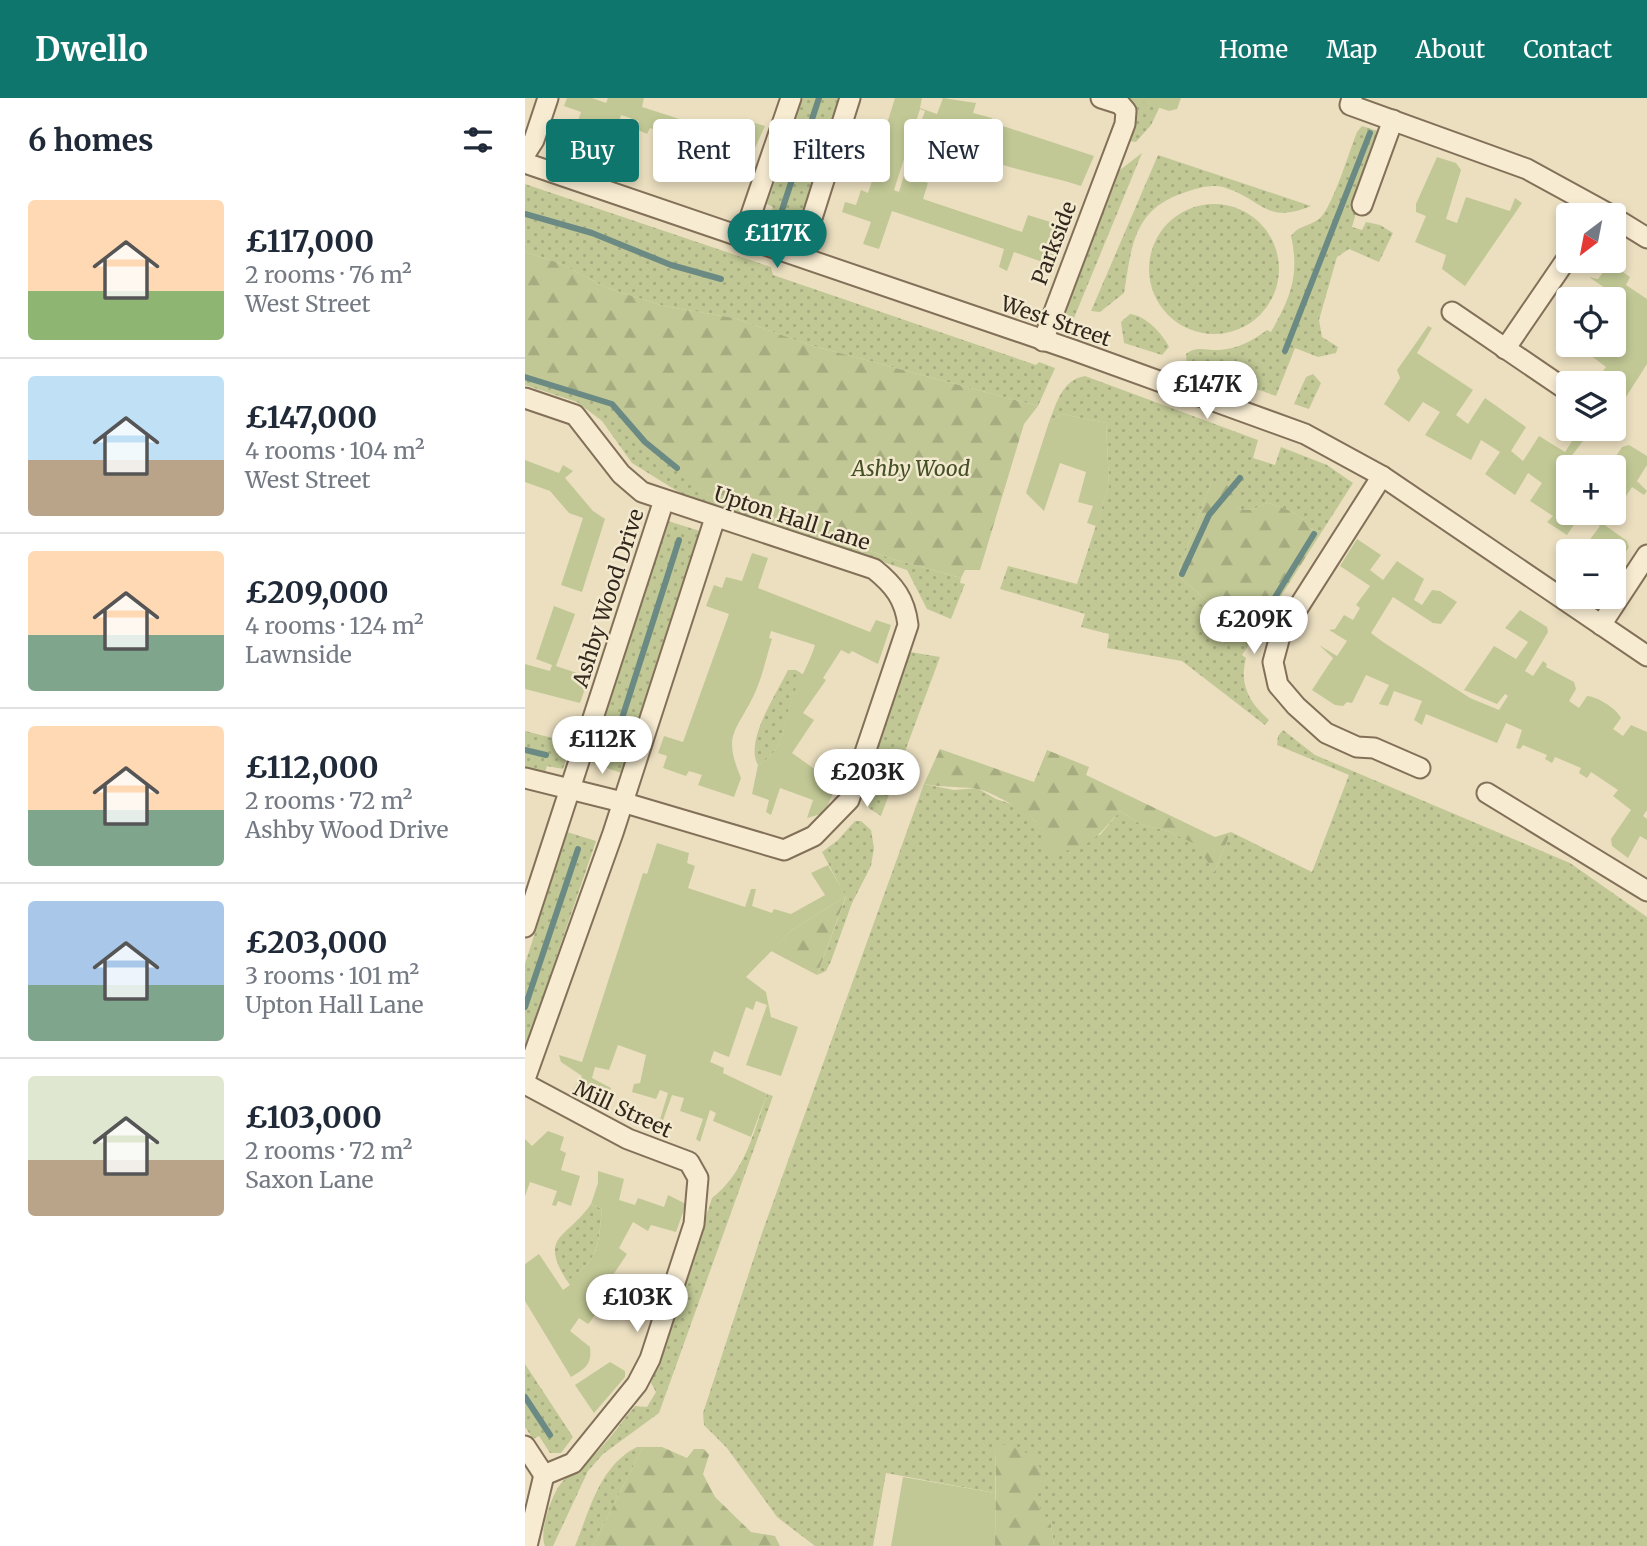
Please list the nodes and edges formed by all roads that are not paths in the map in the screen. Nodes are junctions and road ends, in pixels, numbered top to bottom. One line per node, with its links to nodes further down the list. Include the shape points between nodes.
1 (548, 98): 7 (street)
2 (792, 98): 12 (street)
3 (850, 98): 14 (street)
4 (1101, 98): 17 (street, Parkside, via 1120,104 1126,111 1125,124)
5 (1352, 98): 6 (street, via 1350,104)
6 (1393, 120): 9 (street, via 1527,170); 10 (street)
7 (525, 154)
8 (525, 163): 12 (street, West Street)
9 (1586, 203)
10 (1362, 205)
11 (1626, 226): 13 (street)
12 (743, 237): 14 (street, West Street)
13 (1647, 237)
14 (800, 256): 17 (street, West Street)
15 (1557, 273): 18 (street)
16 (1452, 312): 18 (street)
17 (1043, 341): 21 (street, West Street, via 1305,434)
18 (1505, 349): 19 (street)
19 (1556, 383)
20 (525, 398): 22 (street, Upton Hall Lane, via 575,415 621,474 642,492)
21 (1382, 476): 25 (street, West Street); 27 (street, via 1280,636 1273,662 1278,685 1326,733)
22 (664, 500): 23 (street, Upton Hall Lane); 29 (street, Ashby Wood Drive)
23 (715, 518): 31 (street); 31 (street, Upton Hall Lane, via 874,569 891,583 905,605 908,625 849,800 811,838 784,850)
24 (1647, 555): 25 (street)
25 (1601, 625): 26 (street, West Street)
26 (1647, 656)
27 (1420, 768)
28 (525, 778): 29 (street)
29 (572, 790): 31 (street); 33 (street, Ashby Wood Drive)
30 (1487, 793): 32 (street)
31 (622, 802): 34 (street)
32 (1647, 891)
33 (525, 927)
34 (525, 1079)
35 (525, 1084): 37 (street, Mill Street, via 608,1130 688,1162 698,1178 694,1224 650,1359 637,1384 573,1463)
36 (525, 1446): 37 (street)
37 (544, 1475): 38 (street)
38 (527, 1546)

